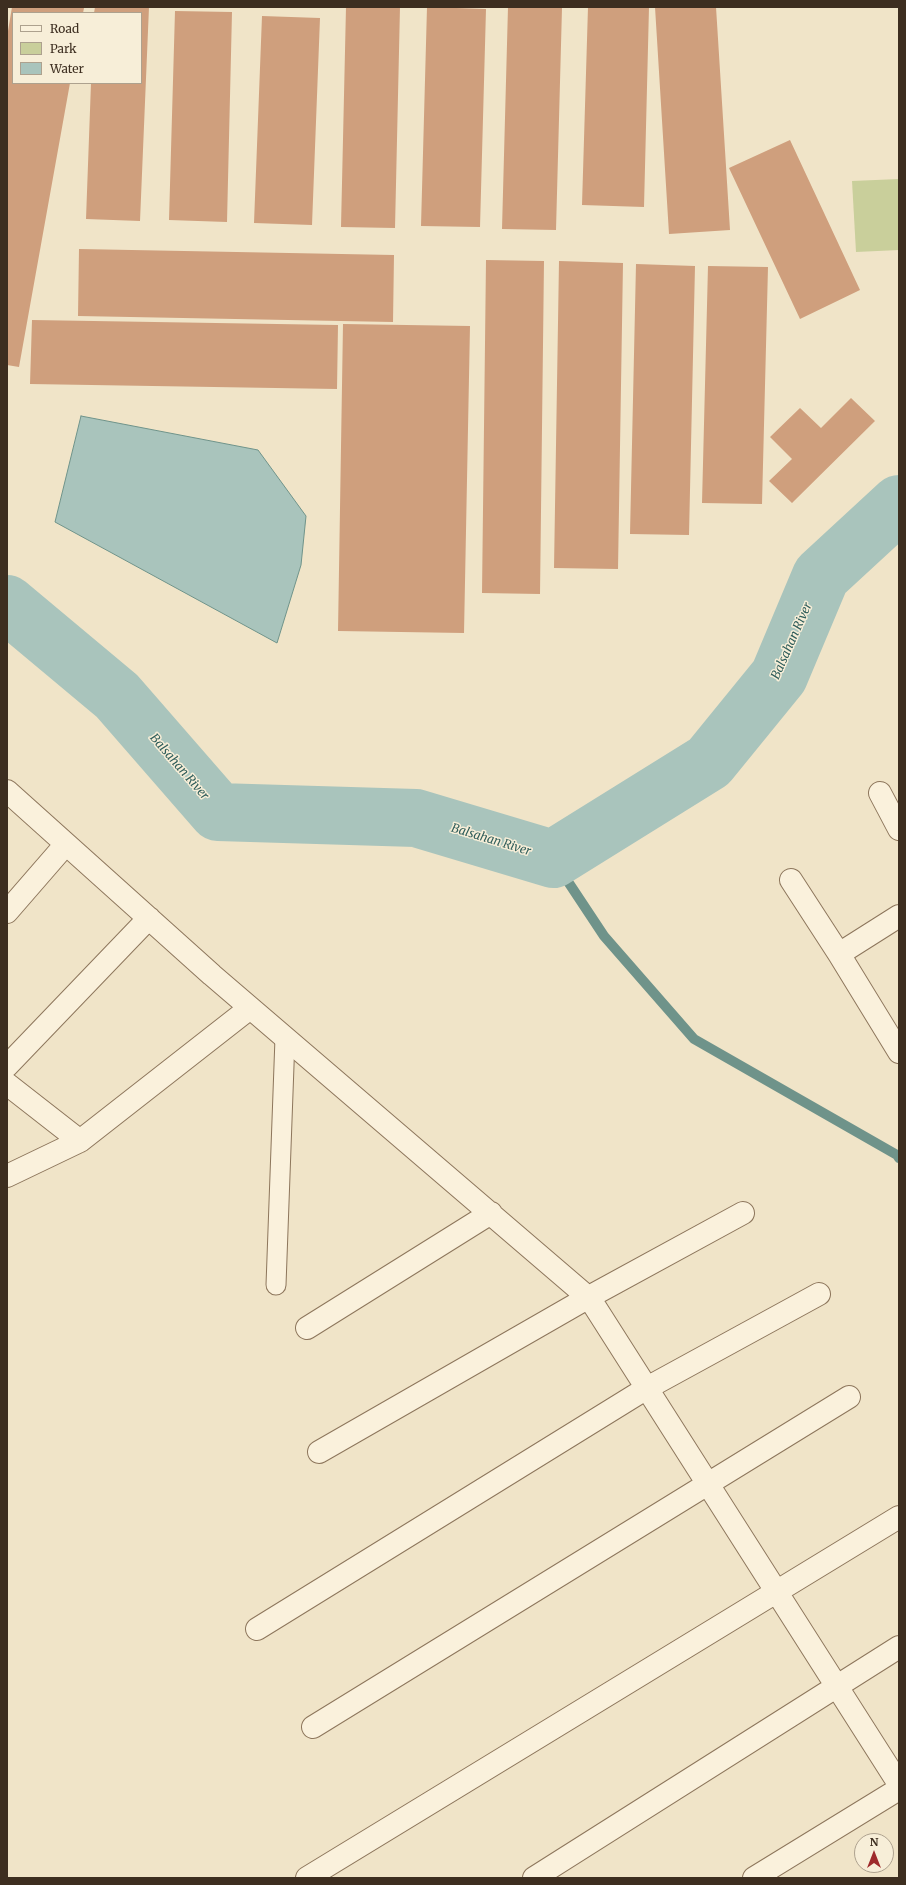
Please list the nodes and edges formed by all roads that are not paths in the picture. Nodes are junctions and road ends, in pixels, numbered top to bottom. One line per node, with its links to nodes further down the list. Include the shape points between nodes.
1 (7, 791): 4 (street)
2 (880, 793): 3 (street)
3 (899, 829)
4 (66, 844): 6 (street); 8 (street)
5 (791, 880): 9 (street)
6 (7, 912)
7 (899, 916): 9 (street)
8 (149, 918): 10 (street); 13 (street)
9 (839, 954): 12 (street)
10 (250, 1008): 11 (street); 15 (street)
11 (285, 1038): 17 (street); 19 (lane)
12 (899, 1052)
13 (7, 1066)
14 (7, 1084): 15 (street)
15 (80, 1141): 16 (street)
16 (7, 1176)
17 (491, 1213): 21 (street); 22 (street)
18 (743, 1213): 21 (street)
19 (276, 1285)
20 (819, 1294): 23 (street)
21 (589, 1297): 23 (street); 25 (street)
22 (307, 1328)
23 (647, 1388): 26 (street); 29 (street)
24 (849, 1397): 26 (street)
25 (319, 1452)
26 (708, 1484): 28 (street); 32 (street)
27 (899, 1517): 28 (street)
28 (776, 1590): 31 (street); 35 (street)
29 (257, 1629)
30 (899, 1647): 31 (street)
31 (836, 1685): 33 (street); 36 (street)
32 (314, 1728)
33 (899, 1784)
34 (899, 1789): 37 (street)
35 (307, 1878)
36 (534, 1878)
37 (754, 1878)

